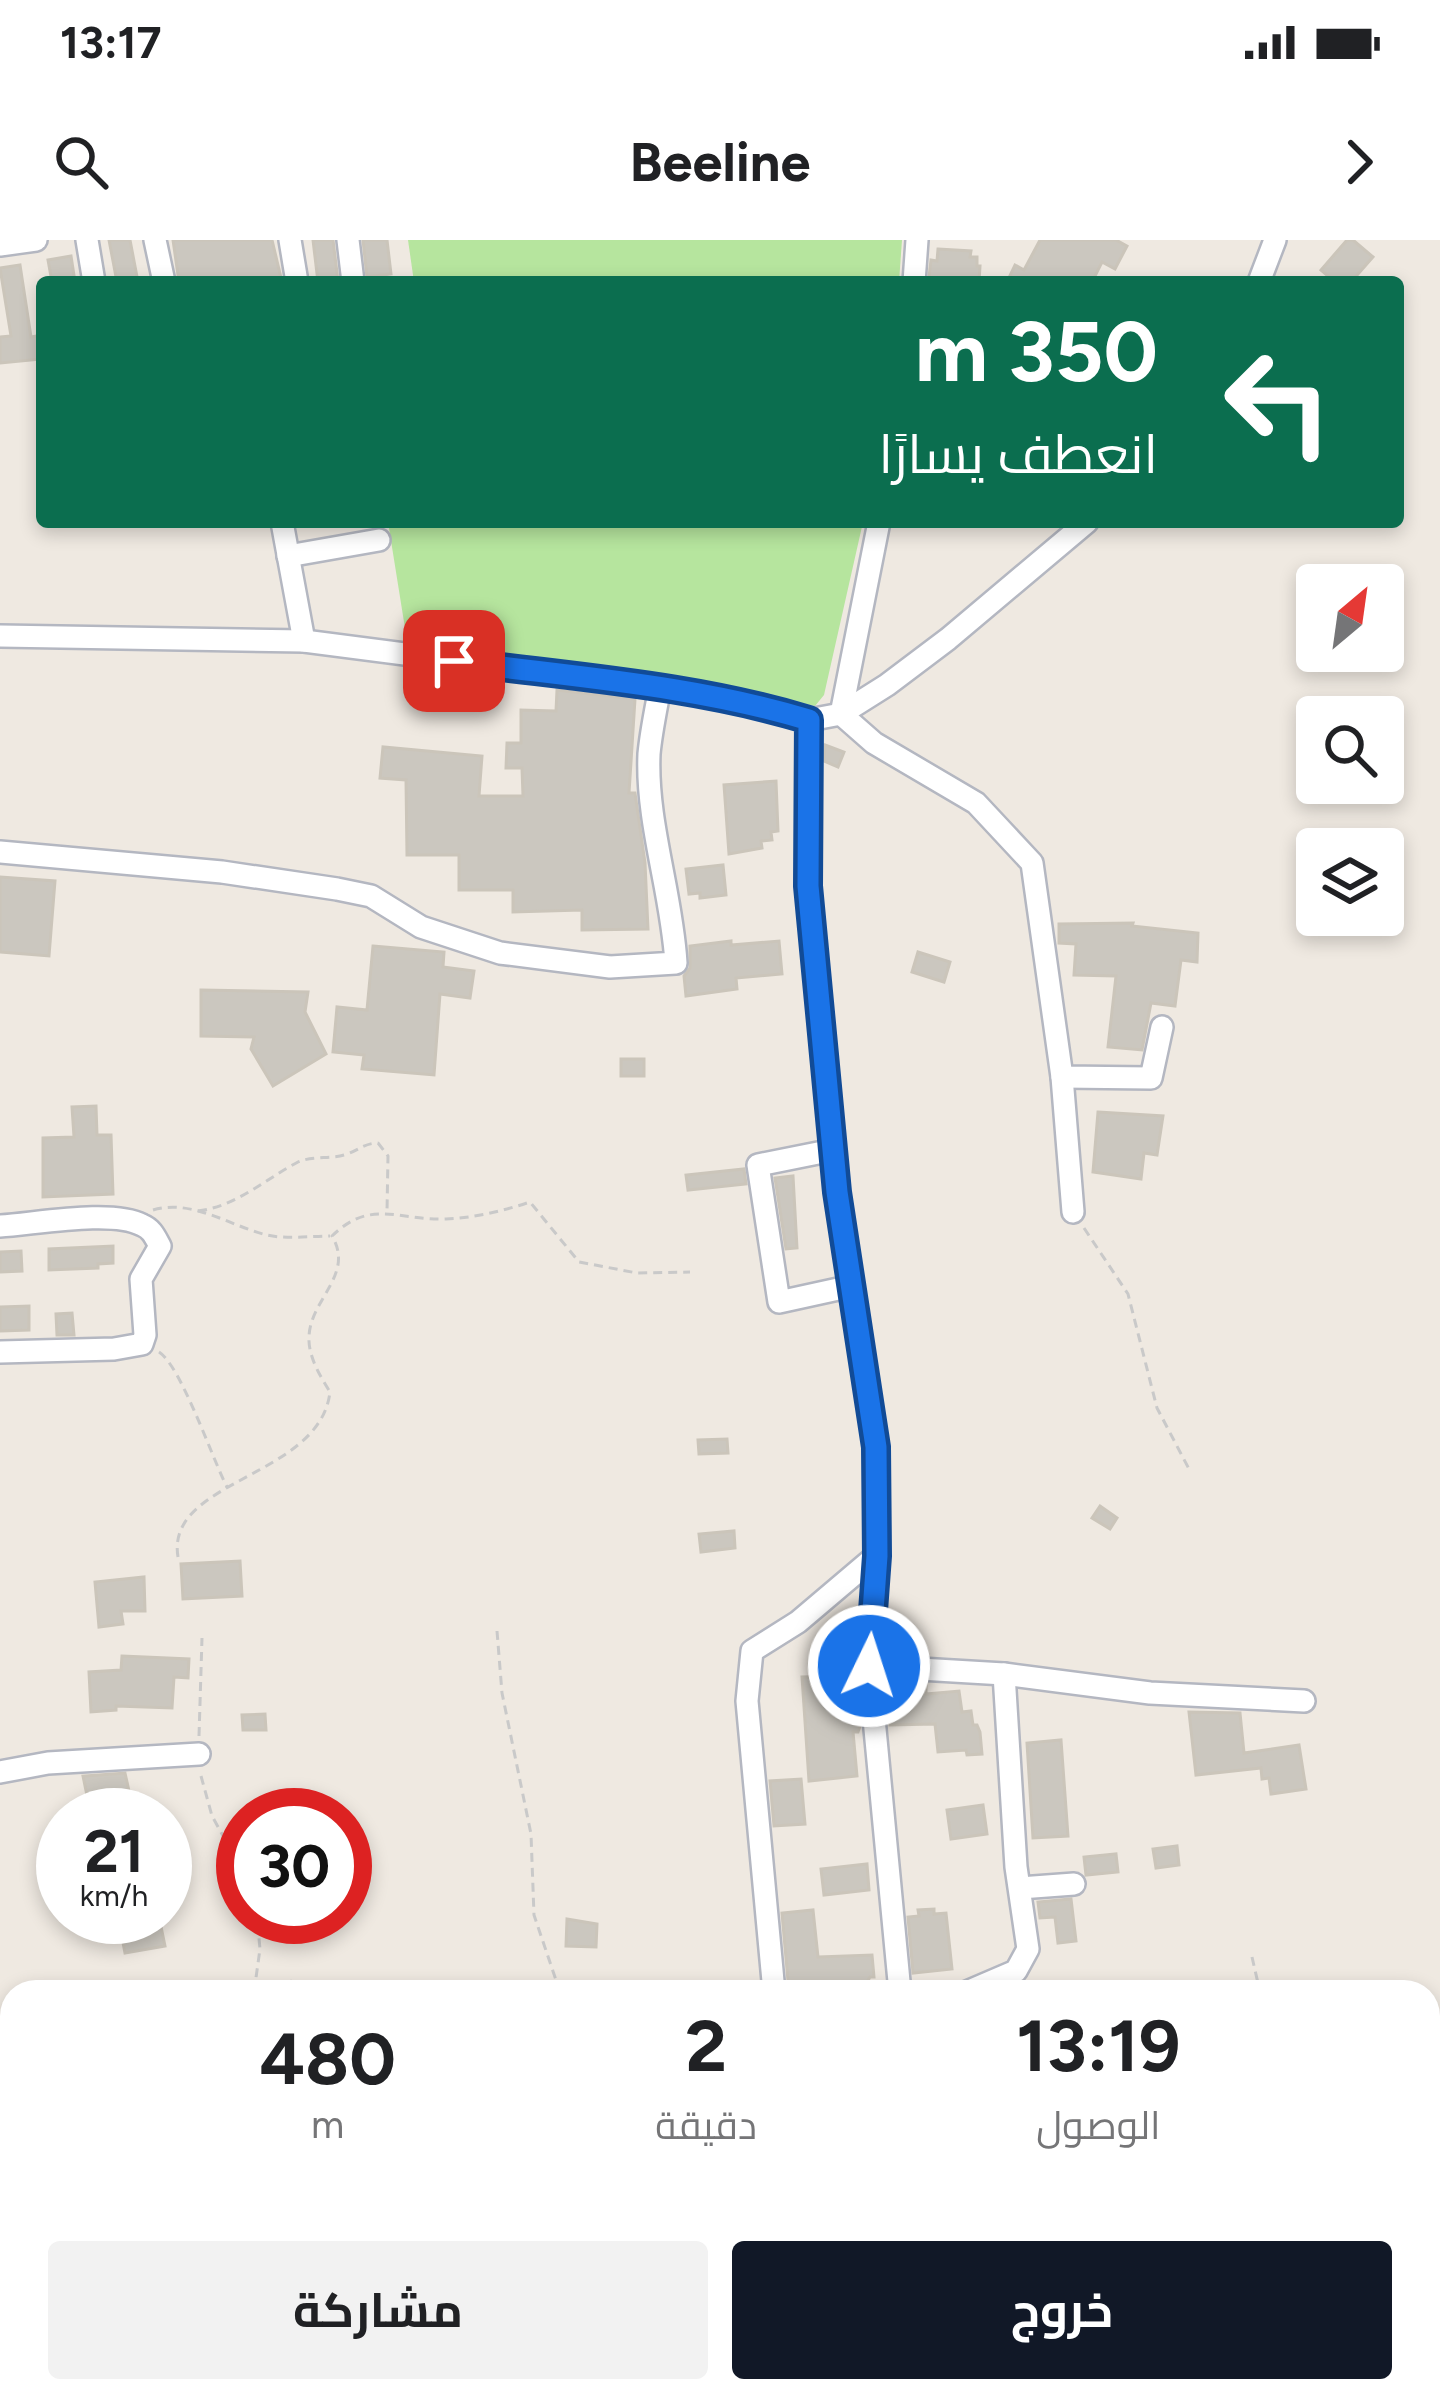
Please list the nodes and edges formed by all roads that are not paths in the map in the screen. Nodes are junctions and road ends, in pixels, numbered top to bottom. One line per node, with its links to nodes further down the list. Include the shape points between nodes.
1 (36, 240): 8 (street)
2 (87, 240): 9 (street)
3 (155, 240): 10 (street)
4 (290, 240): 11 (street)
5 (348, 240): 12 (street)
6 (917, 240): 13 (street)
7 (1275, 240): 14 (street)
8 (0, 245)
9 (93, 276)
10 (163, 276)
11 (296, 276)
12 (352, 276)
13 (914, 276)
14 (1261, 276)
15 (283, 528): 19 (street)
16 (878, 528): 23 (street)
17 (1080, 528): 23 (street, via 948,639)
18 (379, 540): 19 (street)
19 (288, 556): 21 (street)
20 (0, 637): 21 (street)
21 (304, 641): 22 (street)
22 (660, 687): 24 (street); 25 (street, via 649,755 676,963 610,967 500,953 337,889)
23 (841, 714): 24 (street); 27 (street, via 874,743 976,802 1032,862)
24 (809, 720): 28 (street, via 808,886)
25 (0, 852)
26 (1162, 1027): 27 (street, via 1151,1078)
27 (1062, 1077): 29 (street)
28 (833, 1150): 31 (street); 31 (street, via 758,1165 778,1301)
29 (1073, 1212)
30 (0, 1226): 32 (street, via 119,1219 139,1222 160,1246 141,1279 142,1344)
31 (852, 1286): 33 (street, via 876,1447)
32 (0, 1352)
33 (877, 1556): 34 (street); 41 (street, via 752,1651 747,1701)
34 (869, 1666): 35 (street); 42 (street)
35 (1004, 1674): 36 (street); 40 (street)
36 (1304, 1701)
37 (199, 1754): 38 (street)
38 (0, 1772)
39 (1074, 1884): 40 (street)
40 (1020, 1888): 43 (street, via 1025,1955 1016,1971)
41 (773, 1980)
42 (899, 1980)
43 (995, 1980)

